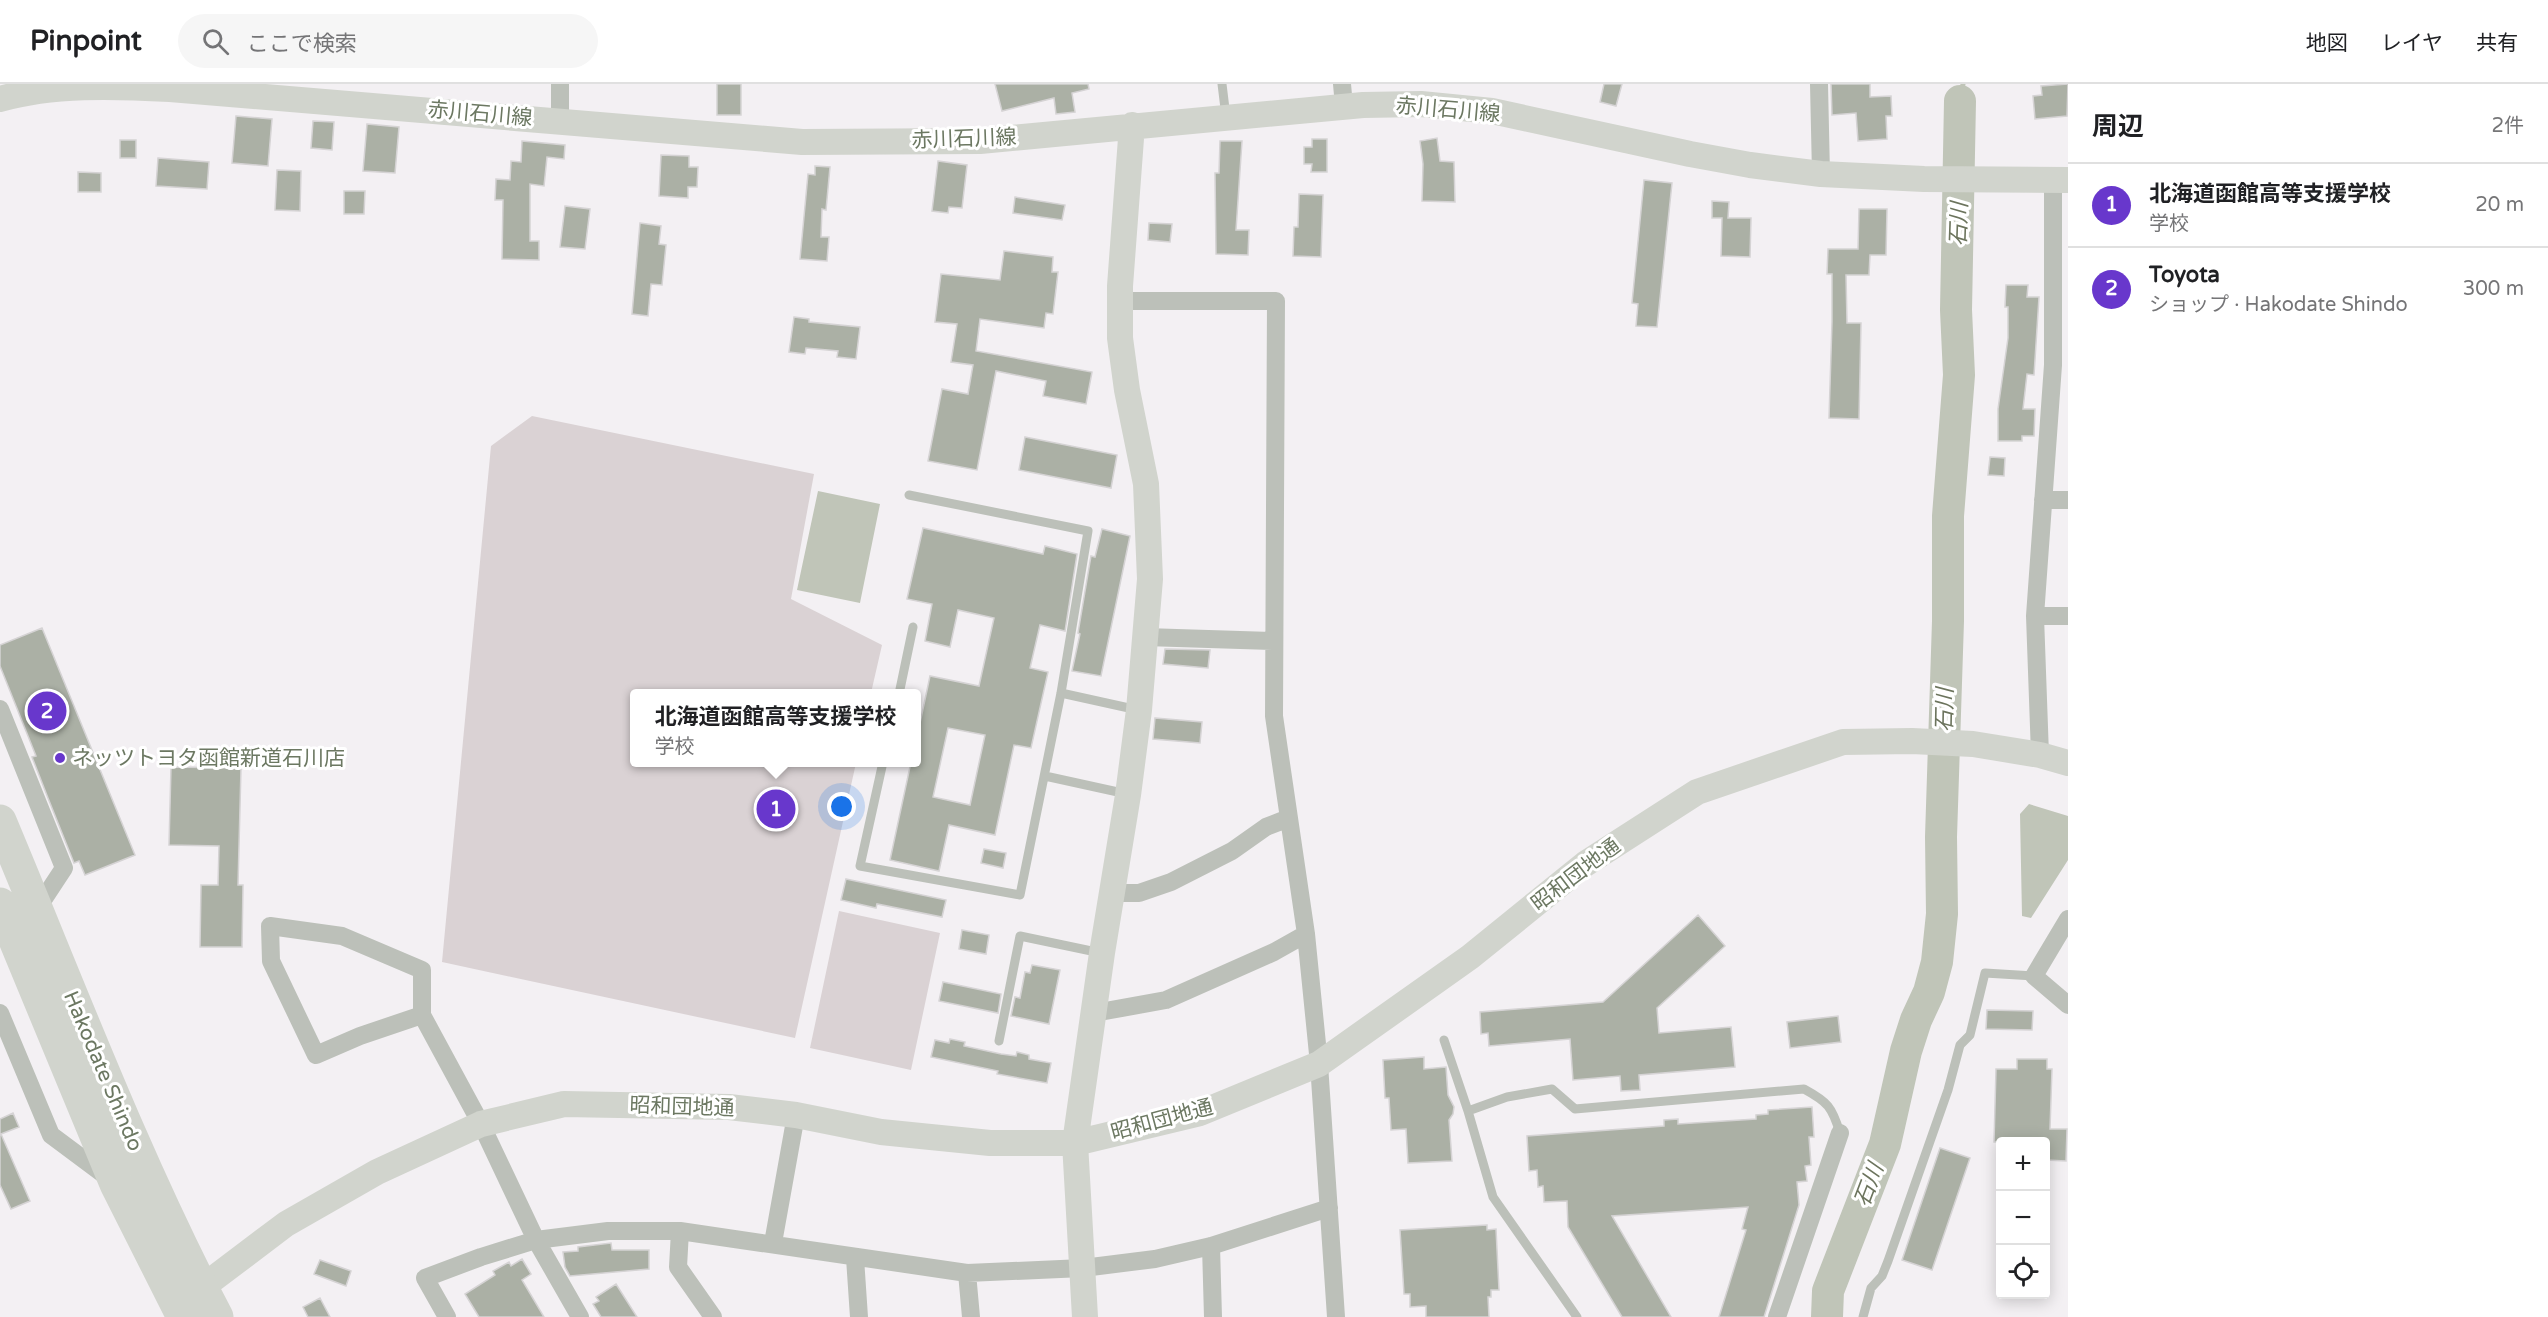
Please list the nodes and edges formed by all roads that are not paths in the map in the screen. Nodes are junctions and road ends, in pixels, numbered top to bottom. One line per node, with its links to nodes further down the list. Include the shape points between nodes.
1 (560, 84): 7 (street)
2 (1222, 84): 6 (lane)
3 (1819, 84): 9 (street)
4 (1343, 95): 6 (street, 赤川石川線); 9 (street, 赤川石川線, via 1492,111 1700,156)
5 (0, 99): 7 (street, 赤川石川線, via 44,88 88,84)
6 (1226, 117): 8 (street, 赤川石川線)
7 (560, 120): 8 (street, 赤川石川線, via 802,142 980,141)
8 (1132, 125): 11 (street)
9 (1821, 174): 10 (street, 赤川石川線)
10 (2061, 180): 12 (street)
11 (1120, 301): 19 (street, via 1127,390 1146,484 1150,579); 20 (street, via 1276,301)
12 (2061, 366): 14 (street)
13 (909, 495): 22 (lane, via 1088,531)
14 (2043, 500): 15 (street); 16 (street)
15 (2068, 500)
16 (2035, 616): 17 (street); 25 (street)
17 (2068, 616)
18 (914, 627): 21 (lane)
19 (1145, 637): 20 (street); 24 (street)
20 (1273, 641): 30 (street, via 1274,716)
21 (900, 689)
22 (1061, 693): 24 (lane); 28 (lane)
23 (0, 709): 34 (street, via 64,868)
24 (1139, 710): 29 (street)
25 (2040, 755): 26 (street, 昭和団地通); 45 (street, 昭和団地通, via 1973,744 1843,742 1697,792 1585,864 1470,957)
26 (2068, 763)
27 (882, 767): 28 (lane, via 860,866 1020,895)
28 (1045, 776): 29 (lane)
29 (1128, 795): 32 (street)
30 (1289, 818): 32 (street, via 1266,827 1232,851 1171,882 1139,893); 36 (street)
31 (0, 821): 34 (highway, Hakodate Shindo)
32 (1112, 893): 37 (street)
33 (0, 904): 51 (highway, Hakodate Shindo)
34 (37, 909): 60 (highway, Hakodate Shindo, via 98,1062)
35 (2068, 919): 38 (street)
36 (1306, 934): 40 (street, via 1166,1000); 45 (street)
37 (1102, 953): 40 (street); 44 (lane, via 1020,936)
38 (2034, 976): 39 (street); 72 (lane, via 1985,973 1970,1035 1960,1045 1888,1261 1871,1288)
39 (2068, 1005)
40 (1094, 1012): 50 (street)
41 (0, 1013): 51 (street, via 51,1135)
42 (422, 1015): 42 (street, via 422,970 342,936 270,926 271,961 316,1055); 48 (street)
43 (1444, 1040): 46 (lane)
44 (999, 1041)
45 (1319, 1064): 50 (street, 昭和団地通, via 1200,1113); 52 (street)
46 (1468, 1111): 49 (lane, via 1507,1097 1551,1089 1575,1109 1804,1089 1824,1100 1833,1111); 70 (lane, via 1493,1197)
47 (796, 1115): 48 (street, 昭和団地通, via 729,1107 564,1104); 50 (street, 昭和団地通, via 882,1132 990,1143); 55 (street)
48 (481, 1124): 54 (street); 60 (street, 昭和団地通, via 376,1172 286,1224)
49 (1840, 1133): 71 (street)
50 (1075, 1143): 58 (street)
51 (116, 1184): 60 (highway, Hakodate Shindo)
52 (1329, 1208): 56 (street); 69 (street)
53 (680, 1231): 54 (street, via 608,1231); 55 (street); 64 (street, via 678,1267)
54 (536, 1240): 62 (street, via 425,1278); 63 (street)
55 (773, 1243): 57 (street)
56 (1210, 1246): 58 (street, via 1155,1259); 68 (street)
57 (855, 1258): 59 (street); 65 (street)
58 (1083, 1268): 59 (street); 67 (street)
59 (967, 1273): 66 (street)
60 (182, 1307): 61 (highway, Hakodate Shindo)
61 (217, 1317)
62 (447, 1317)
63 (580, 1317)
64 (713, 1317)
65 (860, 1317)
66 (971, 1317)
67 (1084, 1317)
68 (1213, 1317)
69 (1336, 1317)
70 (1577, 1317)
71 (1777, 1317)
72 (1863, 1317)

